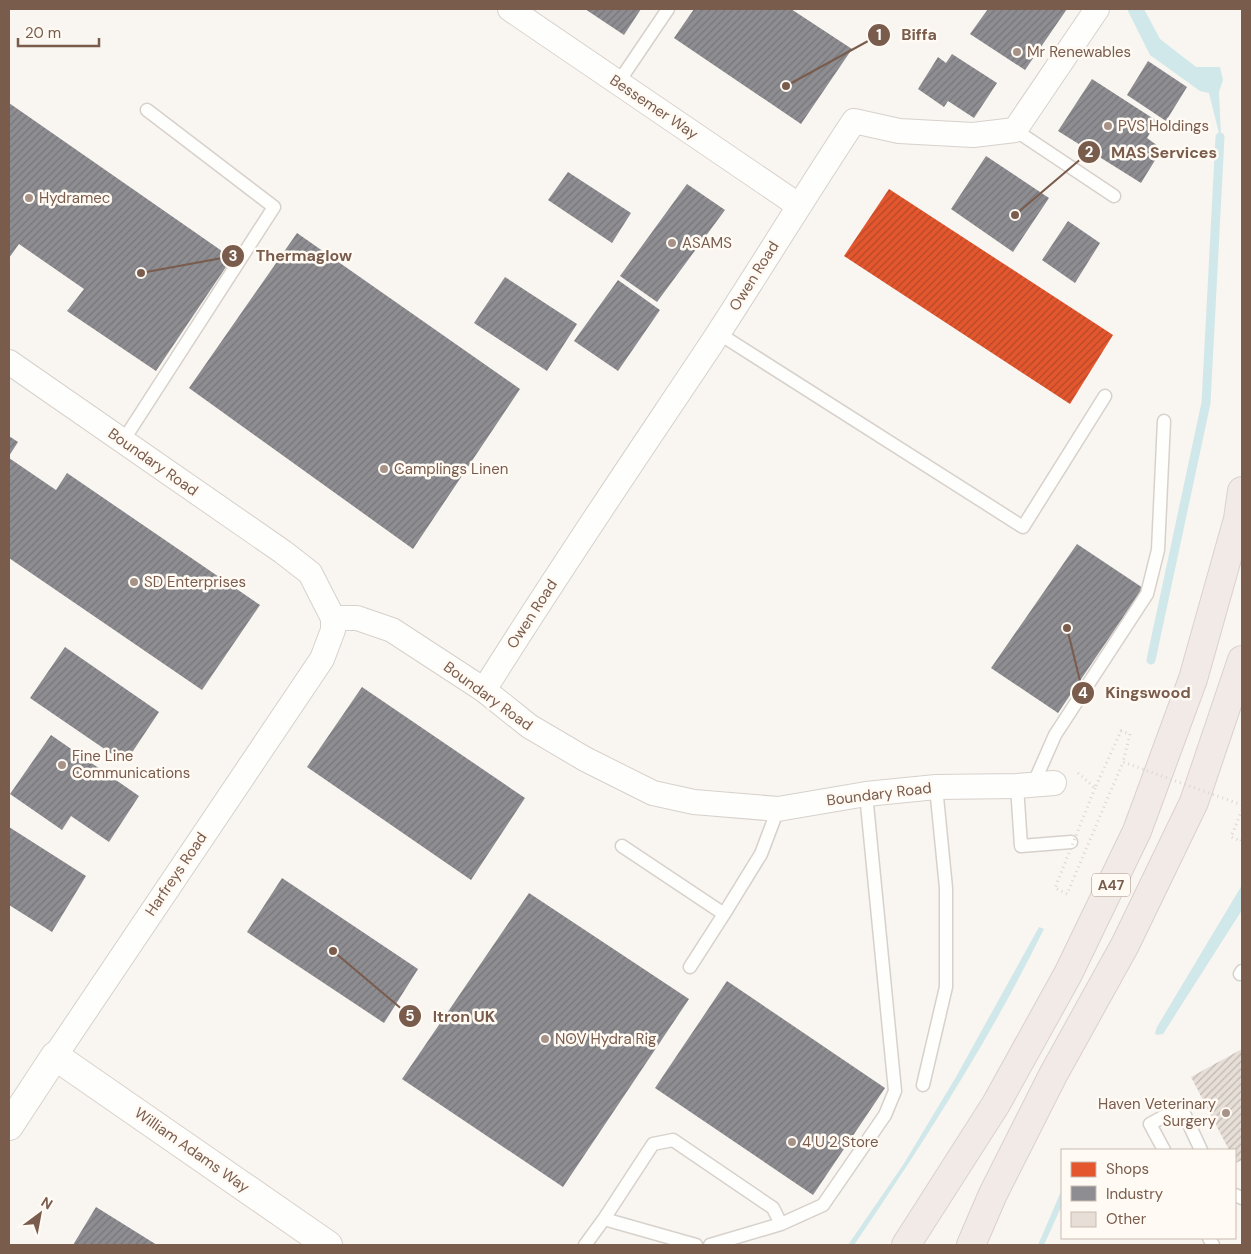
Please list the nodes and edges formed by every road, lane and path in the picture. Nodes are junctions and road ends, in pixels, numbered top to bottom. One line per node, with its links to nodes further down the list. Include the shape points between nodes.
1 (510, 9): 4 (street, Bessemer Way)
2 (668, 9): 4 (lane)
3 (1098, 9): 6 (street)
4 (618, 83): 8 (street, Bessemer Way)
5 (147, 110): 13 (lane, via 274,207)
6 (1015, 130): 7 (lane); 8 (street, Owen Road, via 973,135 899,131 854,121)
7 (1114, 196)
8 (798, 205): 9 (street, Owen Road)
9 (718, 333): 11 (lane, via 1023,527); 17 (street, Owen Road)
10 (9, 362): 13 (street, Boundary Road)
11 (1105, 396)
12 (1164, 420): 19 (lane, via 1158,550 1147,594 1054,734)
13 (123, 441): 15 (street, Boundary Road, via 310,573)
14 (1242, 491): 41 (highway, A47, via 1238,519 1193,679 1137,831 1068,974 996,1104)
15 (333, 618): 17 (street, Boundary Road, via 357,618 392,630); 30 (street, Harfreys Road, via 333,630 322,659)
16 (1242, 660): 42 (highway, A47, via 1194,802 1125,945 1048,1084)
17 (484, 690): 23 (street, Boundary Road, via 529,726 653,792 694,802)
18 (1123, 762): 18 (path, bridge, via 1130,734 1121,730 1055,888 1067,894); 22 (path, bridge)
19 (1035, 785): 20 (street, Boundary Road); 26 (lane, via 1022,846)
20 (936, 787): 21 (street, Boundary Road); 31 (lane, via 946,888 946,987)
21 (866, 794): 23 (street, Boundary Road); 36 (lane, via 895,1091 885,1115 823,1205)
22 (1242, 805)
23 (778, 809): 28 (lane, via 761,854)
24 (1242, 810): 25 (path, via 1231,837 1241,841)
25 (1242, 838)
26 (1070, 842)
27 (622, 846): 28 (lane)
28 (724, 914): 29 (lane)
29 (690, 968)
30 (55, 1056): 32 (street, Harfreys Road); 37 (street, William Adams Way)
31 (922, 1085)
32 (9, 1126)
33 (1163, 1149): 34 (lane, via 1150,1124 1181,1107)
34 (1202, 1149)
35 (604, 1219): 36 (lane, via 653,1144 673,1140 773,1208); 38 (lane); 39 (lane)
36 (781, 1224): 40 (lane)
37 (328, 1245)
38 (585, 1245)
39 (696, 1245)
40 (710, 1245)
41 (906, 1245)
42 (971, 1245)

